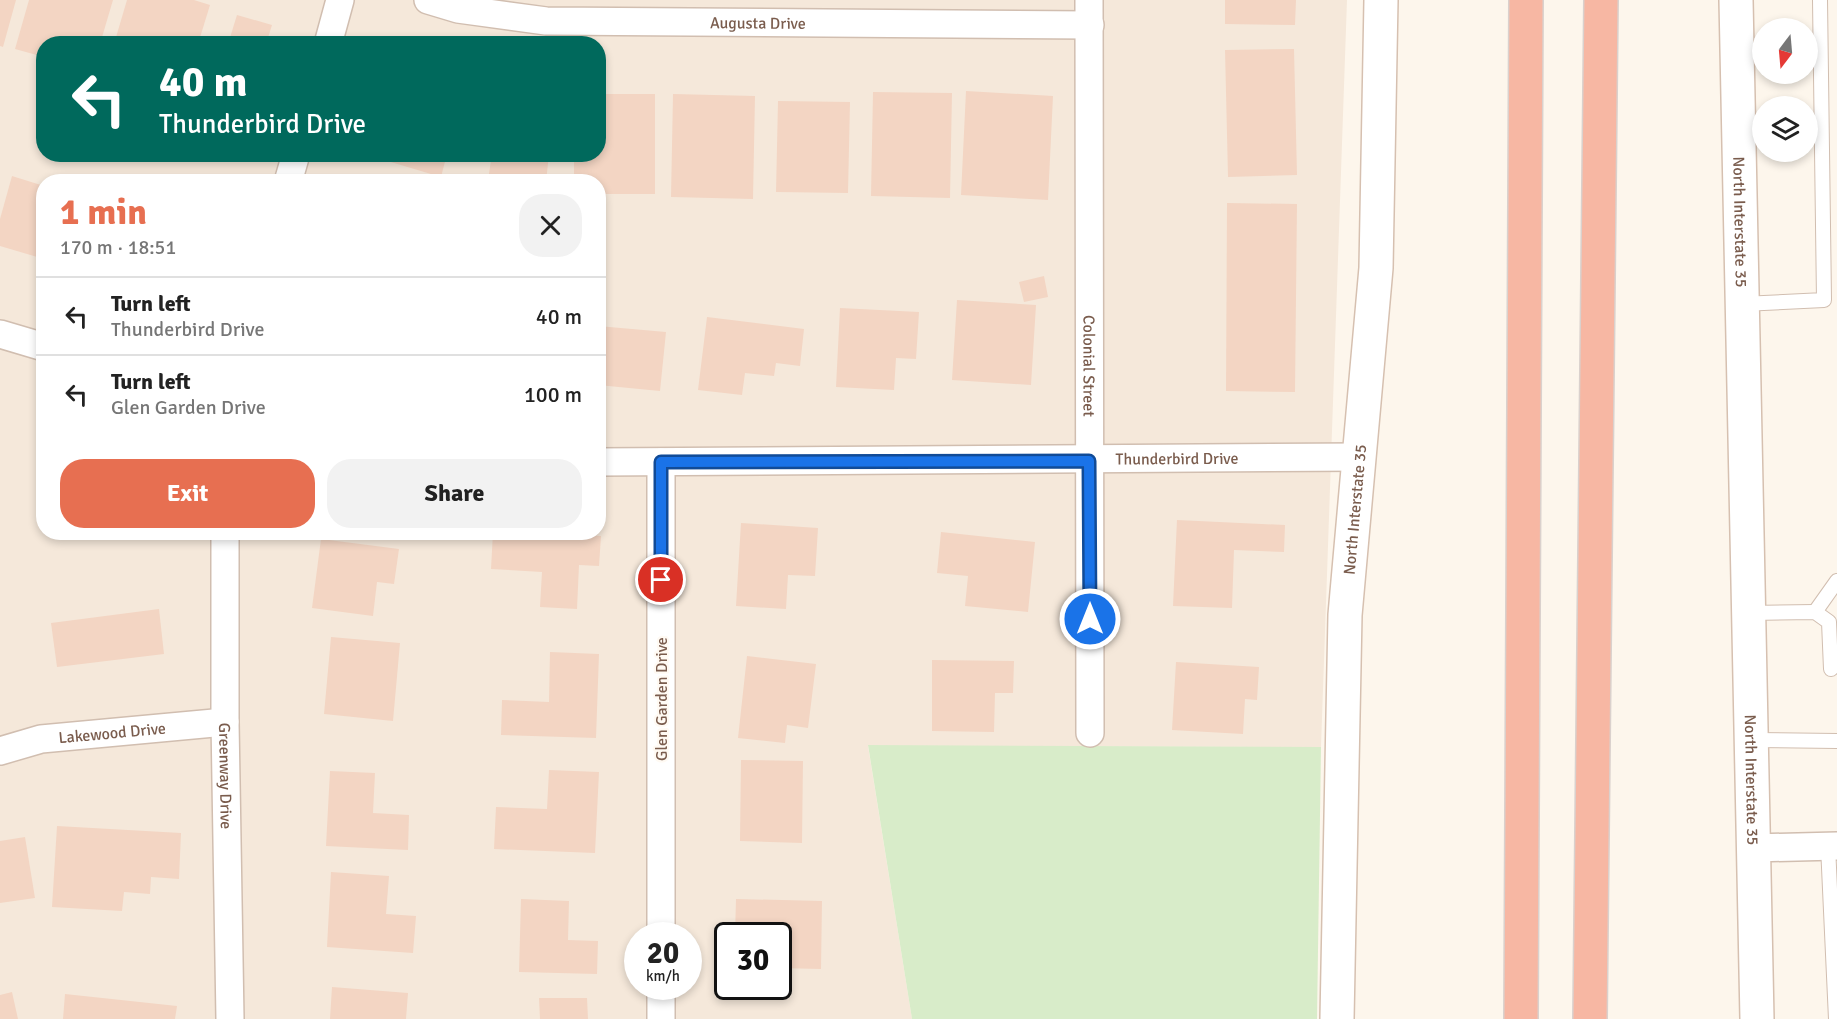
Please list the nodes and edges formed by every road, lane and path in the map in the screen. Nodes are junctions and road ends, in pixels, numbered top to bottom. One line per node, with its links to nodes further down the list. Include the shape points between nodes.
1 (340, 0): 9 (street)
2 (428, 0): 8 (street, Augusta Drive, via 458,9 546,21)
3 (1381, 0): 13 (main road, North Interstate 35, via 1376,268)
4 (1601, 0): 35 (highway)
5 (1736, 0): 10 (main road, North Interstate 35)
6 (1820, 0): 10 (lane, via 1824,300)
7 (1525, 3): 34 (highway)
8 (1090, 13): 14 (street, Colonial Street)
9 (330, 36)
10 (1742, 304): 20 (main road, North Interstate 35)
11 (0, 334): 12 (street)
12 (36, 344)
13 (1360, 457): 14 (street, Thunderbird Drive); 33 (main road, North Interstate 35, via 1345,615)
14 (1089, 461): 16 (street, Thunderbird Drive); 23 (street, Colonial Street)
15 (606, 462): 16 (street, Thunderbird Drive)
16 (661, 462): 29 (street, Glen Garden Drive)
17 (225, 540): 22 (street, Greenway Drive)
18 (1837, 582): 19 (lane)
19 (1815, 612): 20 (lane); 21 (lane, via 1829,622)
20 (1749, 613): 24 (main road, North Interstate 35)
21 (1831, 669)
22 (225, 722): 26 (street, Lakewood Drive, via 41,739); 31 (street, Greenway Drive)
23 (1090, 733)
24 (1751, 740): 25 (lane); 28 (main road, North Interstate 35)
25 (1837, 741)
26 (0, 751)
27 (1833, 846): 28 (street); 37 (lane)
28 (1754, 849): 36 (main road, North Interstate 35)
29 (661, 922)
30 (661, 1000): 32 (street)
31 (230, 1019)
32 (661, 1019)
33 (1337, 1019)
34 (1521, 1019)
35 (1590, 1019)
36 (1757, 1019)
37 (1836, 1019)

